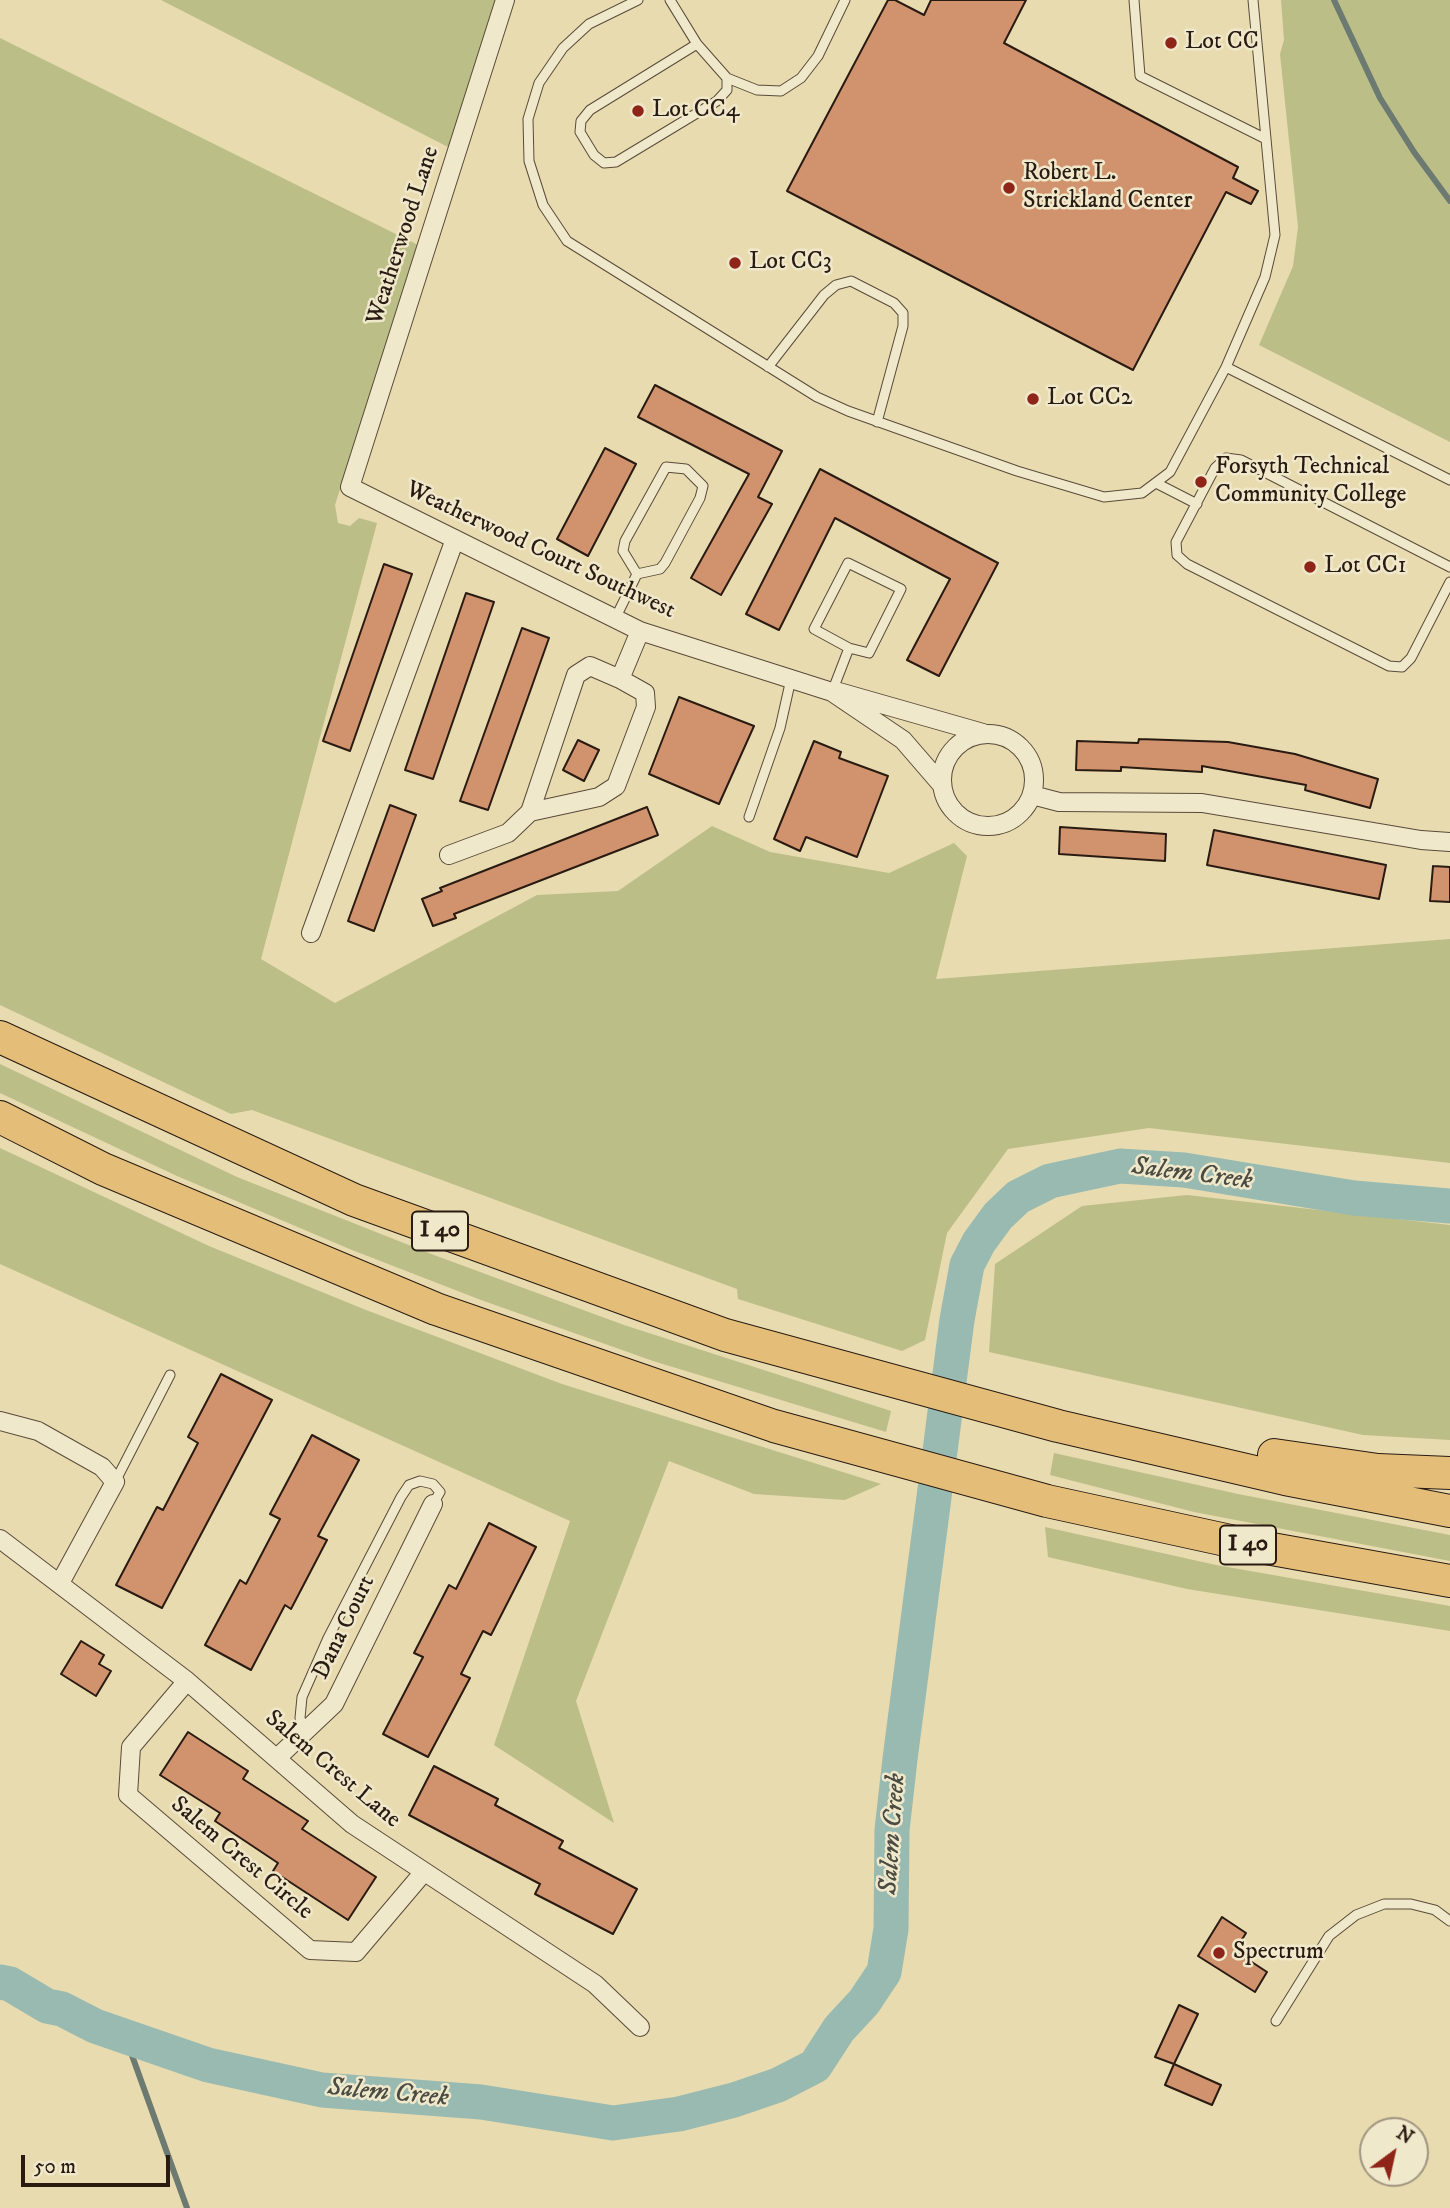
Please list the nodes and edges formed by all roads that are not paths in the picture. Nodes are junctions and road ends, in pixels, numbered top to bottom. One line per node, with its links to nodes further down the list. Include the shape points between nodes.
1 (505, 0): 15 (street, Weatherwood Lane)
2 (638, 0): 10 (lane, via 589,24 563,48 539,83 528,119 529,161 543,205 567,241)
3 (670, 0): 7 (lane)
4 (845, 0): 8 (lane, via 818,56 801,78 780,91 757,90)
5 (1134, 0): 9 (lane, via 1140,76)
6 (1253, 0): 9 (lane)
7 (697, 44): 8 (lane); 8 (lane, via 590,110 581,121 580,132 594,155 604,163 616,162 717,101 727,90)
8 (727, 78)
9 (1266, 139): 11 (lane, via 1275,235 1265,277)
10 (768, 367): 12 (lane, via 817,397); 12 (lane, via 824,295 851,281 894,303 903,313)
11 (1226, 367): 13 (lane); 14 (lane, via 1170,472)
12 (877, 422): 14 (lane, via 1104,497 1142,493)
13 (1450, 480)
14 (1156, 482): 16 (lane)
15 (350, 487): 17 (street, Weatherwood Court Southwest)
16 (1197, 504): 18 (lane, via 1215,468 1226,458 1241,460); 20 (lane, via 1176,542 1177,555 1187,564 1389,666 1402,667 1411,658)
17 (455, 539): 21 (street, Weatherwood Court Southwest); 34 (street)
18 (1450, 567)
19 (637, 574): 19 (lane, via 623,551 625,541 666,467 686,469 703,486 700,498 660,569); 21 (lane)
20 (1450, 582)
21 (615, 619): 22 (street, Weatherwood Court Southwest)
22 (640, 631): 24 (street); 25 (street, Weatherwood Court Southwest)
23 (849, 648): 23 (lane, via 814,629 848,562 901,589 869,653); 26 (lane)
24 (620, 679): 30 (street, via 590,666 576,675); 30 (street, via 645,693 646,707 616,786 599,797)
25 (791, 679): 26 (street, Weatherwood Court Southwest); 31 (lane)
26 (832, 692): 27 (street, Weatherwood Court Southwest, via 846,691); 28 (street, Weatherwood Court Southwest, via 903,740)
27 (984, 733): 28 (street, via 957,744 942,769); 29 (street, Weatherwood Court Southwest, via 999,734 1024,751 1033,772)
28 (941, 784): 29 (street, Weatherwood Court Southwest, via 954,813 983,827 1013,820)
29 (1032, 794): 32 (street, via 1059,802 1202,803)
30 (530, 812): 33 (street, via 508,833)
31 (750, 817)
32 (1450, 842)
33 (449, 855)
34 (311, 933)
35 (0, 1037): 39 (highway, I 40, via 354,1199 725,1335)
36 (0, 1117): 45 (highway, I 40, via 103,1169 436,1309 774,1426 1048,1501 1244,1544)
37 (170, 1375): 41 (lane)
38 (0, 1421): 41 (street, via 38,1431 102,1467)
39 (1058, 1426): 40 (highway, via 1120,1423 1334,1465); 43 (highway, I 40, via 1272,1476)
40 (1450, 1473)
41 (115, 1482): 46 (street)
42 (433, 1504): 48 (street, Dana Court, via 334,1704); 48 (lane, via 440,1492 433,1484 420,1481 409,1485 401,1497 302,1697 300,1718)
43 (1450, 1511)
44 (0, 1539): 46 (street, Salem Crest Lane)
45 (1450, 1581)
46 (60, 1583): 47 (street, Salem Crest Lane)
47 (187, 1681): 49 (street, Salem Crest Lane); 50 (street, Salem Crest Circle, via 131,1747 128,1795 310,1950 356,1952)
48 (305, 1732): 49 (street, Dana Court)
49 (278, 1758): 50 (street, Salem Crest Lane, via 352,1824)
50 (423, 1873): 53 (street, Salem Crest Lane, via 596,1984)
51 (1450, 1921): 52 (lane, via 1435,1910 1411,1904 1384,1904 1356,1914 1329,1936)
52 (1276, 2021)
53 (640, 2027)

